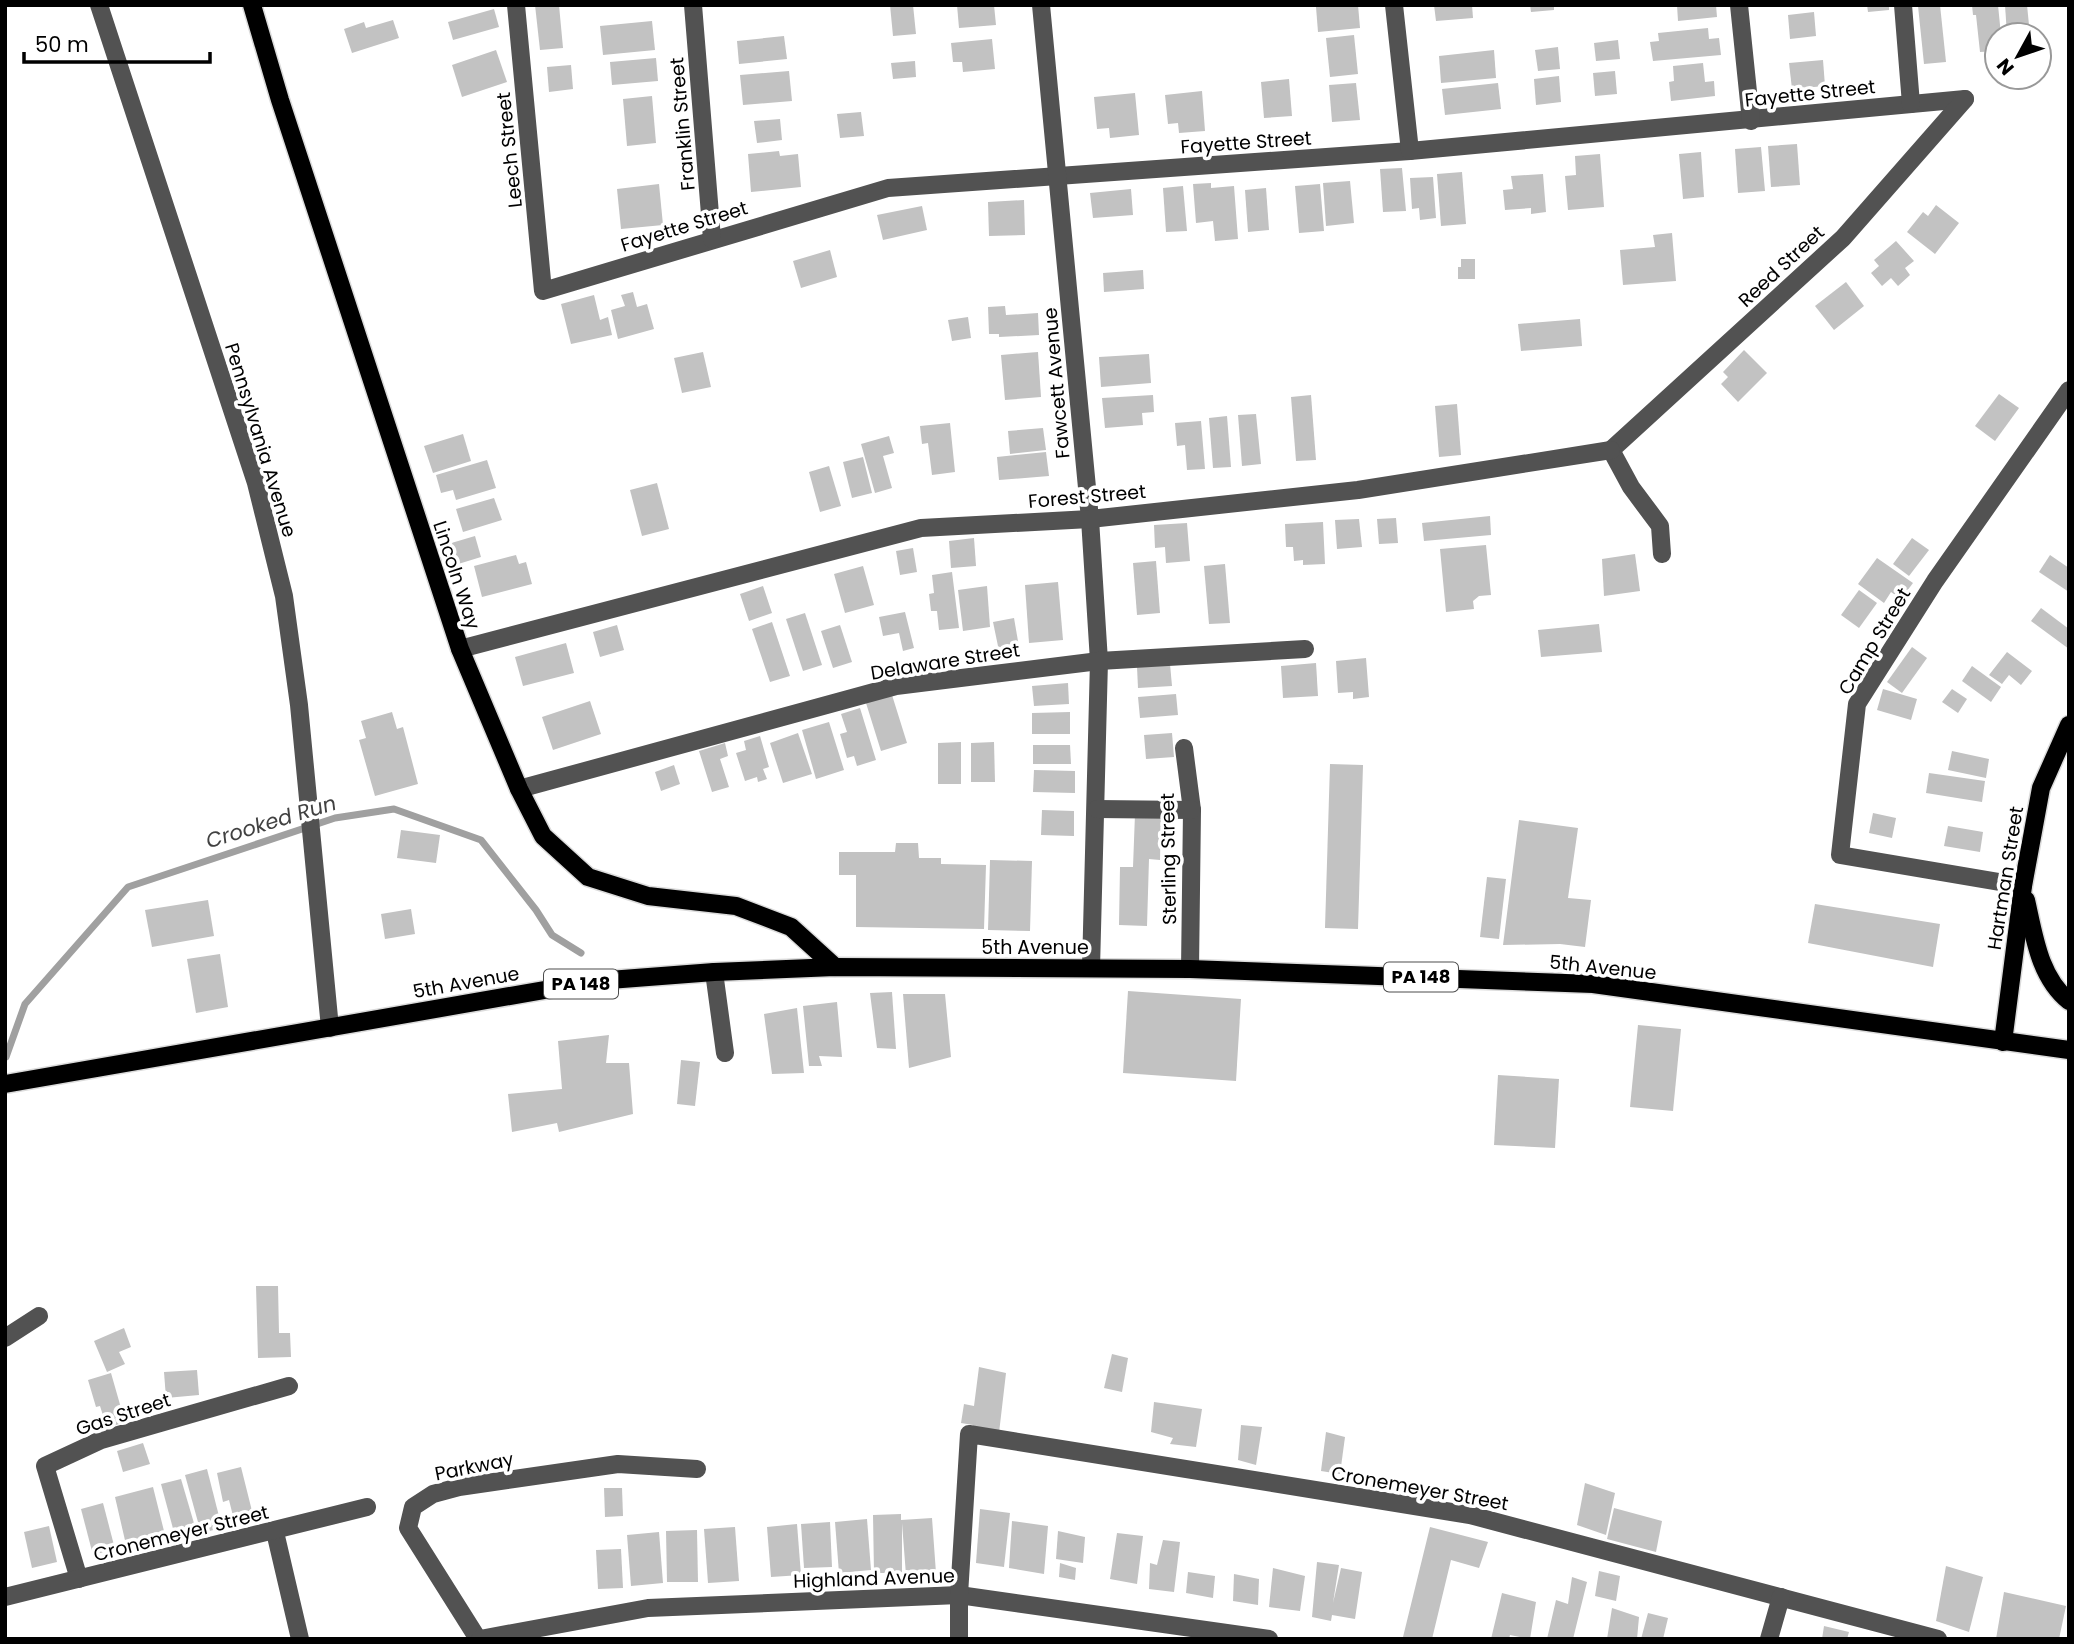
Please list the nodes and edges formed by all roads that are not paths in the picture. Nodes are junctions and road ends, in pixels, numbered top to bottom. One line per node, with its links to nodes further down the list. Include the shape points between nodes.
1 (99, 5): 34 (street, Pennsylvania Avenue, via 256,483 284,596)
2 (252, 5): 20 (main road, Lincoln Way)
3 (516, 5): 15 (street, Leech Street)
4 (693, 5): 14 (street, Franklin Street)
5 (1041, 5): 13 (street, Fawcett Avenue)
6 (1394, 5): 12 (street)
7 (1738, 5): 11 (street)
8 (1903, 5): 10 (street)
9 (1965, 99): 10 (street, Fayette Street); 17 (street, Reed Street, via 1843,238)
10 (1911, 104): 11 (street, Fayette Street)
11 (1751, 121): 12 (street, Fayette Street)
12 (1410, 151): 13 (street, Fayette Street)
13 (1059, 177): 14 (street, Fayette Street, via 888,188); 18 (street, Fawcett Avenue)
14 (712, 239): 15 (street, Fayette Street)
15 (543, 291)
16 (2069, 390): 28 (street, Camp Street, via 1935,580 1857,704 1840,855)
17 (1611, 450): 18 (street, Forest Street, via 1358,490); 19 (street, via 1660,526)
18 (1090, 519): 20 (street, Forest Street, via 921,528); 22 (street, Fawcett Avenue)
19 (1662, 554)
20 (460, 649): 25 (main road, Lincoln Way)
21 (1305, 649): 22 (street, Delaware Street)
22 (1100, 662): 25 (street, Delaware Street, via 896,686); 26 (street, Fawcett Avenue)
23 (2069, 725): 28 (main road, Hartman Street, via 2041,789)
24 (1184, 748): 27 (street, Sterling Street)
25 (519, 789): 29 (main road, Lincoln Way, via 543,836 588,877 648,895 736,906 791,927)
26 (1097, 809): 27 (street); 30 (street, Fawcett Avenue)
27 (1192, 810): 31 (street, Sterling Street)
28 (2023, 886): 33 (main road, via 2038,954 2059,993); 35 (main road, Hartman Street)
29 (835, 967): 30 (main road, 5th Avenue / PA 148); 32 (main road, 5th Avenue / PA 148)
30 (1091, 968): 31 (main road, 5th Avenue / PA 148)
31 (1190, 969): 35 (main road, 5th Avenue / PA 148, via 1594,984)
32 (714, 972): 34 (main road, 5th Avenue / PA 148, via 596,981); 37 (street)
33 (2069, 1001)
34 (330, 1028): 38 (main road, 5th Avenue / PA 148)
35 (2003, 1042): 36 (main road, 5th Avenue / PA 148)
36 (2069, 1050)
37 (725, 1052)
38 (5, 1084)
39 (39, 1316): 40 (street)
40 (5, 1338)
41 (289, 1386): 45 (street, Gas Street, via 101,1440 46,1466)
42 (697, 1469): 50 (street, Parkway, via 618,1464 459,1488 433,1494 413,1507 408,1528)
43 (367, 1507): 44 (street, Cronemeyer Street)
44 (275, 1532): 45 (street, Cronemeyer Street); 49 (street)
45 (79, 1579): 48 (street, Cronemeyer Street)
46 (959, 1595): 47 (street, Cronemeyer Street, via 969,1434 1470,1515); 50 (street, Highland Avenue, via 648,1608); 51 (street); 52 (street, Highland Avenue)
47 (1781, 1597): 53 (street); 54 (street, Cronemeyer Street)
48 (5, 1598)
49 (300, 1639)
50 (479, 1639)
51 (959, 1639)
52 (1269, 1639)
53 (1769, 1639)
54 (1938, 1639)

